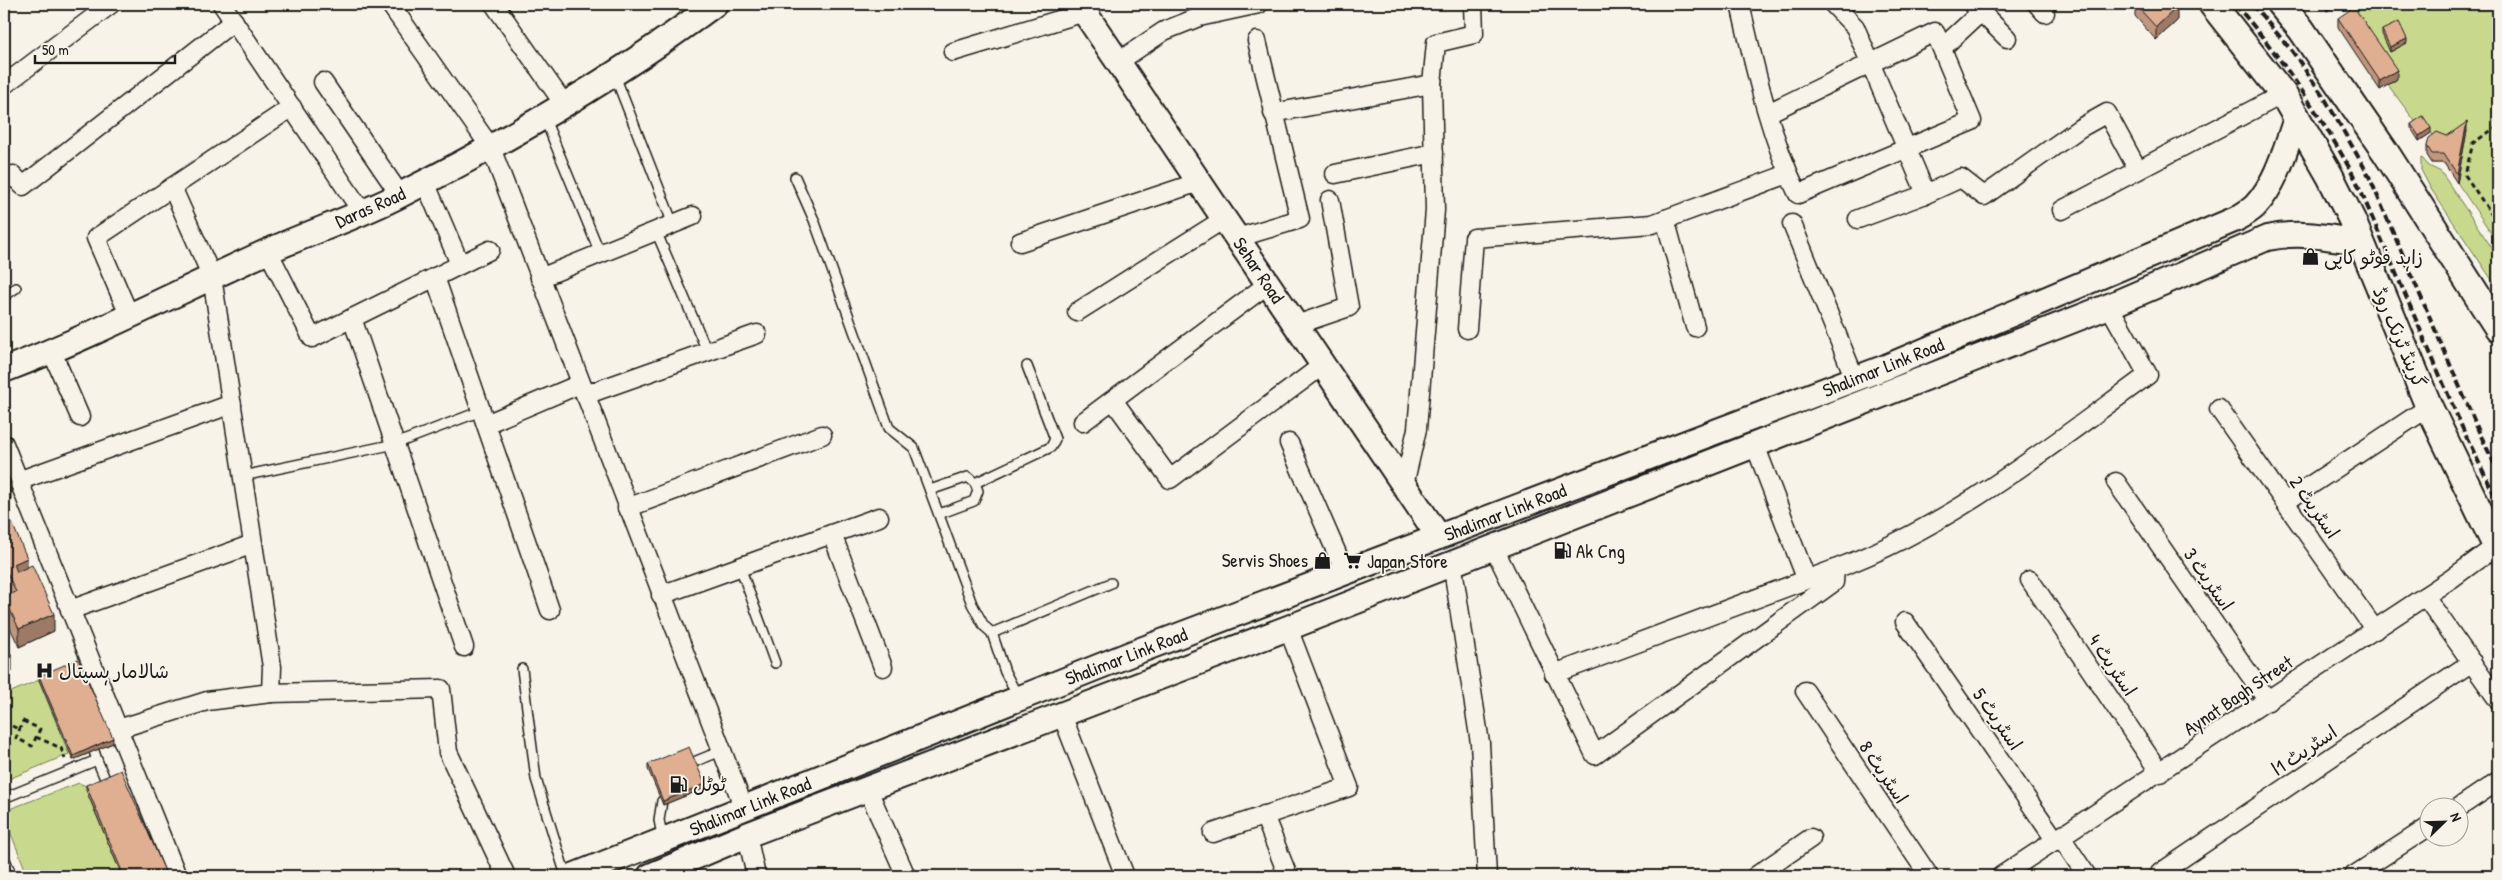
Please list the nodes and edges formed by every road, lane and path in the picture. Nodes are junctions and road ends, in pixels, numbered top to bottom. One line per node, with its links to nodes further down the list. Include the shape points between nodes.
1 (111, 4): 24 (street)
2 (222, 4): 14 (street)
3 (390, 4): 33 (street)
4 (494, 4): 26 (street)
5 (715, 4): 21 (main road, Daras Road)
6 (1259, 4): 19 (street, via 1199,17 1164,31)
7 (1473, 4): 23 (street, via 1474,34 1436,42)
8 (1740, 4): 29 (street)
9 (1833, 4): 20 (street, via 1855,27)
10 (2212, 4): 25 (main road, گرینڈ ٹرنک روڈ)
11 (2280, 4): 76 (main road, via 2301,29 2386,153)
12 (1082, 8): 18 (street); 19 (main road, Sehar Road)
13 (1977, 8): 15 (street); 17 (street)
14 (234, 21): 27 (street); 40 (street, via 23,186 13,176)
15 (2007, 38)
16 (1257, 41): 28 (street)
17 (1942, 48): 20 (street, via 1935,32); 34 (street, via 1972,121)
18 (953, 52)
19 (1118, 62): 42 (main road, Sehar Road)
20 (1870, 63): 29 (street); 34 (street)
21 (614, 73): 26 (main road, Daras Road); 53 (lane)
22 (323, 82): 45 (street)
23 (1432, 84): 28 (street); 35 (street)
24 (4, 85)
25 (2283, 94): 30 (main road, گرینڈ ٹرنک روڈ); 36 (street)
26 (564, 104): 31 (main road, Daras Road)
27 (292, 107): 43 (street); 48 (street)
28 (1273, 113): 57 (street, via 1300,219)
29 (1768, 113): 38 (street)
30 (2297, 116): 59 (main road, گرینڈ ٹرنک روڈ, via 2330,176); 84 (main road, Shalimar Link Road, via 2283,157 2264,194 2255,207 2236,219)
31 (544, 117): 33 (main road, Daras Road); 62 (lane)
32 (2498, 126): 55 (path, via 2473,144 2465,175)
33 (490, 148): 41 (main road, Daras Road); 66 (street)
34 (1906, 148): 38 (street, via 1798,194); 44 (street)
35 (1434, 153): 37 (street); 104 (street, via 1435,210 1416,429)
36 (2138, 170): 44 (street, via 2107,113 2080,128 1984,196 1961,178); 47 (street)
37 (1335, 174)
38 (1788, 174): 51 (street)
39 (796, 177): 105 (lane, via 889,428 914,448)
40 (4, 181)
41 (425, 182): 45 (main road, Daras Road); 63 (street)
42 (1199, 182): 50 (main road, Sehar Road); 58 (street)
43 (172, 187): 64 (street); 72 (street, via 96,238)
44 (1926, 194): 52 (street)
45 (400, 195): 48 (main road, Daras Road)
46 (1330, 200): 74 (street, via 1348,307)
47 (2062, 210)
48 (362, 212): 61 (main road, Daras Road)
49 (693, 216): 53 (street)
50 (1224, 218): 57 (main road, Sehar Road); 71 (street)
51 (1665, 219): 75 (street); 77 (street, via 1652,224 1474,238)
52 (1858, 219)
53 (673, 224): 56 (street)
54 (1792, 224): 84 (street)
55 (2498, 224)
56 (656, 231): 62 (street); 79 (lane)
57 (1237, 238): 67 (main road, Sehar Road)
58 (1020, 242)
59 (2360, 242): 70 (main road, Shalimar Link Road, via 2310,234 2267,238); 89 (main road, گرینڈ ٹرنک روڈ)
60 (490, 250): 63 (street)
61 (268, 251): 64 (main road, Daras Road); 73 (street, via 312,338)
62 (600, 253): 66 (street)
63 (460, 264): 65 (street)
64 (212, 277): 72 (main road, Daras Road); 88 (street)
65 (435, 277): 73 (street); 92 (street)
66 (540, 278): 85 (street)
67 (1268, 284): 74 (main road, Sehar Road); 86 (street)
68 (16, 288): 69 (lane)
69 (4, 296)
70 (2110, 306): 94 (main road, Shalimar Link Road); 117 (street, via 2148,375 1981,495 1874,554)
71 (1077, 312)
72 (130, 317): 80 (main road, Daras Road)
73 (352, 318): 98 (street)
74 (1296, 324): 81 (main road, Sehar Road)
75 (1694, 327)
76 (2498, 328)
77 (1467, 329)
78 (757, 334): 79 (street)
79 (707, 351): 85 (street)
80 (52, 352): 83 (main road, Daras Road); 91 (street)
81 (1323, 365): 86 (street, via 1170,479); 104 (main road, Sehar Road)
82 (1027, 366): 102 (lane, via 1055,438 1044,452)
83 (4, 370)
84 (1855, 379): 87 (main road, Shalimar Link Road)
85 (582, 390): 92 (street); 107 (street)
86 (1113, 400): 93 (street)
87 (1792, 402): 94 (main road); 111 (main road, Shalimar Link Road)
88 (232, 404): 100 (street); 101 (street)
89 (2429, 407): 106 (street); 114 (main road, گرینڈ ٹرنک روڈ)
90 (2219, 409): 106 (street, اسٹریٹ 2)
91 (80, 417)
92 (483, 418): 98 (lane); 125 (street)
93 (1083, 422)
94 (1801, 426): 99 (main road, Shalimar Link Road)
95 (822, 435): 107 (street)
96 (1289, 443): 118 (street)
97 (4, 444): 101 (street)
98 (395, 444): 100 (lane); 130 (street)
99 (1754, 445): 113 (main road, Shalimar Link Road); 119 (street)
100 (243, 476): 112 (street)
101 (18, 481): 124 (street)
102 (975, 482): 105 (lane, via 968,477); 108 (lane, via 978,497 974,501)
103 (2116, 482): 142 (street, اسٹریٹ 3)
104 (1404, 485): 111 (main road, Sehar Road)
105 (930, 490): 108 (lane)
106 (2284, 502): 128 (street, اسٹریٹ 2)
107 (627, 508): 122 (street)
108 (939, 514): 129 (lane, via 972,604 984,626)
109 (879, 517): 110 (street)
110 (832, 534): 116 (street); 134 (street)
111 (1439, 536): 118 (main road, Shalimar Link Road)
112 (254, 544): 124 (street); 139 (street, via 272,667)
113 (1493, 546): 115 (main road, Shalimar Link Road); 136 (street)
114 (2497, 548): 123 (street, Aynat Bagh Street)
115 (1452, 562): 127 (main road, Shalimar Link Road); 178 (street, via 1480,743)
116 (740, 567): 122 (street); 133 (lane)
117 (1835, 569): 119 (street); 136 (street, via 1834,582 1595,755)
118 (1345, 572): 131 (main road, Shalimar Link Road)
119 (1806, 578): 136 (street)
120 (2030, 580): 151 (street, اسٹریٹ 4)
121 (1111, 583): 129 (lane)
122 (661, 595): 148 (street)
123 (2425, 596): 128 (street, Aynat Bagh Street); 132 (street)
124 (70, 610): 145 (street)
125 (550, 610)
126 (1905, 622): 164 (street, اسٹریٹ 5)
127 (1288, 628): 137 (main road, Shalimar Link Road); 159 (street, via 1349,787)
128 (2375, 630): 142 (street, Aynat Bagh Street)
129 (992, 633): 140 (lane)
130 (464, 647)
131 (1133, 653): 137 (main road); 140 (main road, Shalimar Link Road)
132 (2472, 662): 141 (street); 167 (street, اسٹریٹ 1ا)
133 (774, 663)
134 (883, 667)
135 (522, 669): 171 (lane, via 536,779)
136 (1554, 674)
137 (1145, 683): 143 (main road, Shalimar Link Road)
138 (1805, 691): 180 (street, اسٹریٹ 8)
139 (272, 693): 145 (street, via 207,701); 170 (street, via 441,689 448,752)
140 (1018, 698): 158 (main road, Shalimar Link Road)
141 (2498, 700)
142 (2268, 701): 151 (street, Aynat Bagh Street)
143 (1062, 715): 154 (main road, Shalimar Link Road); 176 (street)
144 (4, 722): 146 (path)
145 (118, 729): 169 (street)
146 (20, 730): 147 (path, via 16,738 32,746); 147 (path, via 23,721 40,728)
147 (36, 737): 150 (path, via 61,748)
148 (721, 751): 149 (lane); 158 (street)
149 (694, 762)
150 (70, 771): 152 (lane, via 95,755); 155 (lane)
151 (2160, 774): 164 (street, Aynat Bagh Street)
152 (106, 781)
153 (2498, 781): 156 (street)
154 (868, 790): 162 (main road, Shalimar Link Road); 175 (street)
155 (4, 798)
156 (2470, 800)
157 (662, 801): 165 (lane, via 659,820)
158 (744, 808): 165 (main road, Shalimar Link Road)
159 (1264, 815): 161 (street); 177 (street)
160 (2420, 832): 183 (street)
161 (1213, 833)
162 (747, 835): 173 (main road, Shalimar Link Road); 174 (street)
163 (1811, 838): 179 (street)
164 (2058, 839): 181 (street, Aynat Bagh Street); 182 (street, اسٹریٹ 5)
165 (663, 840): 172 (main road, Shalimar Link Road)
166 (4, 857): 168 (lane)
167 (2160, 873)
168 (12, 876)
169 (177, 876)
170 (506, 876)
171 (566, 876)
172 (573, 876)
173 (650, 876)
174 (756, 876)
175 (906, 876)
176 (1125, 876)
177 (1288, 876)
178 (1487, 876)
179 (1756, 876)
180 (1929, 876)
181 (2001, 876)
182 (2087, 876)
183 (2353, 876)

